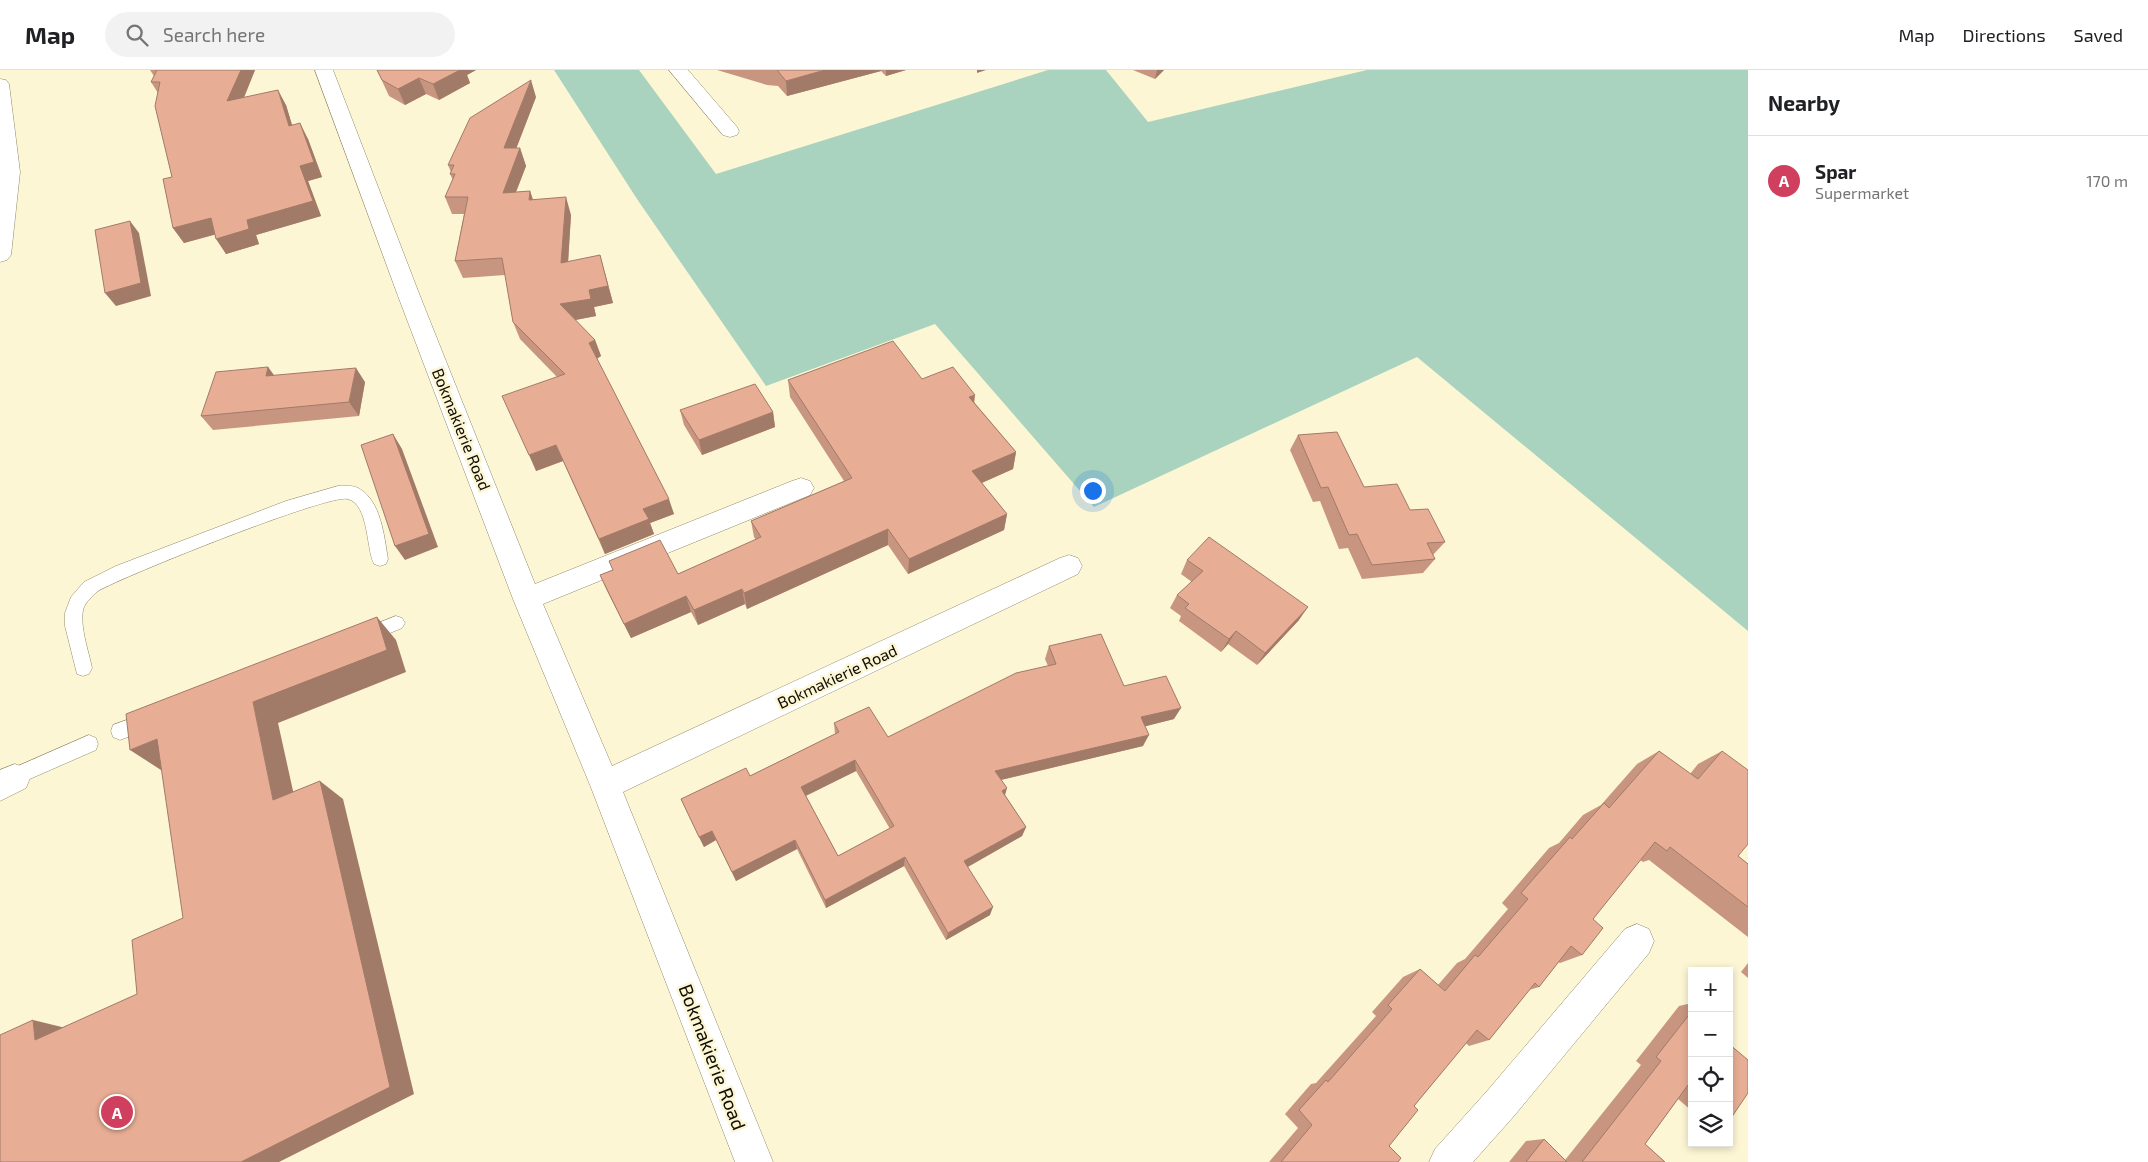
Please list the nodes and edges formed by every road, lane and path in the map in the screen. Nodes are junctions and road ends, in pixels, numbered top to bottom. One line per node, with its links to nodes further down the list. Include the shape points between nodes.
1 (324, 70): 9 (street, Bokmakierie Road)
2 (678, 70): 4 (street)
3 (0, 84): 5 (street, via 10,172)
4 (730, 131)
5 (0, 255)
6 (801, 488): 9 (street)
7 (380, 559): 12 (lane, via 372,519 363,502 353,493 338,492 292,506 122,571 90,587 77,602 74,613)
8 (1069, 566): 17 (street, Bokmakierie Road)
9 (527, 599): 17 (street, Bokmakierie Road)
10 (396, 622): 11 (lane)
11 (348, 642)
12 (83, 668)
13 (165, 713): 14 (lane)
14 (120, 732)
15 (89, 744): 16 (lane)
16 (5, 783)
17 (605, 785): 19 (street, Bokmakierie Road)
18 (1637, 941): 20 (street)
19 (754, 1162)
20 (1448, 1162)

